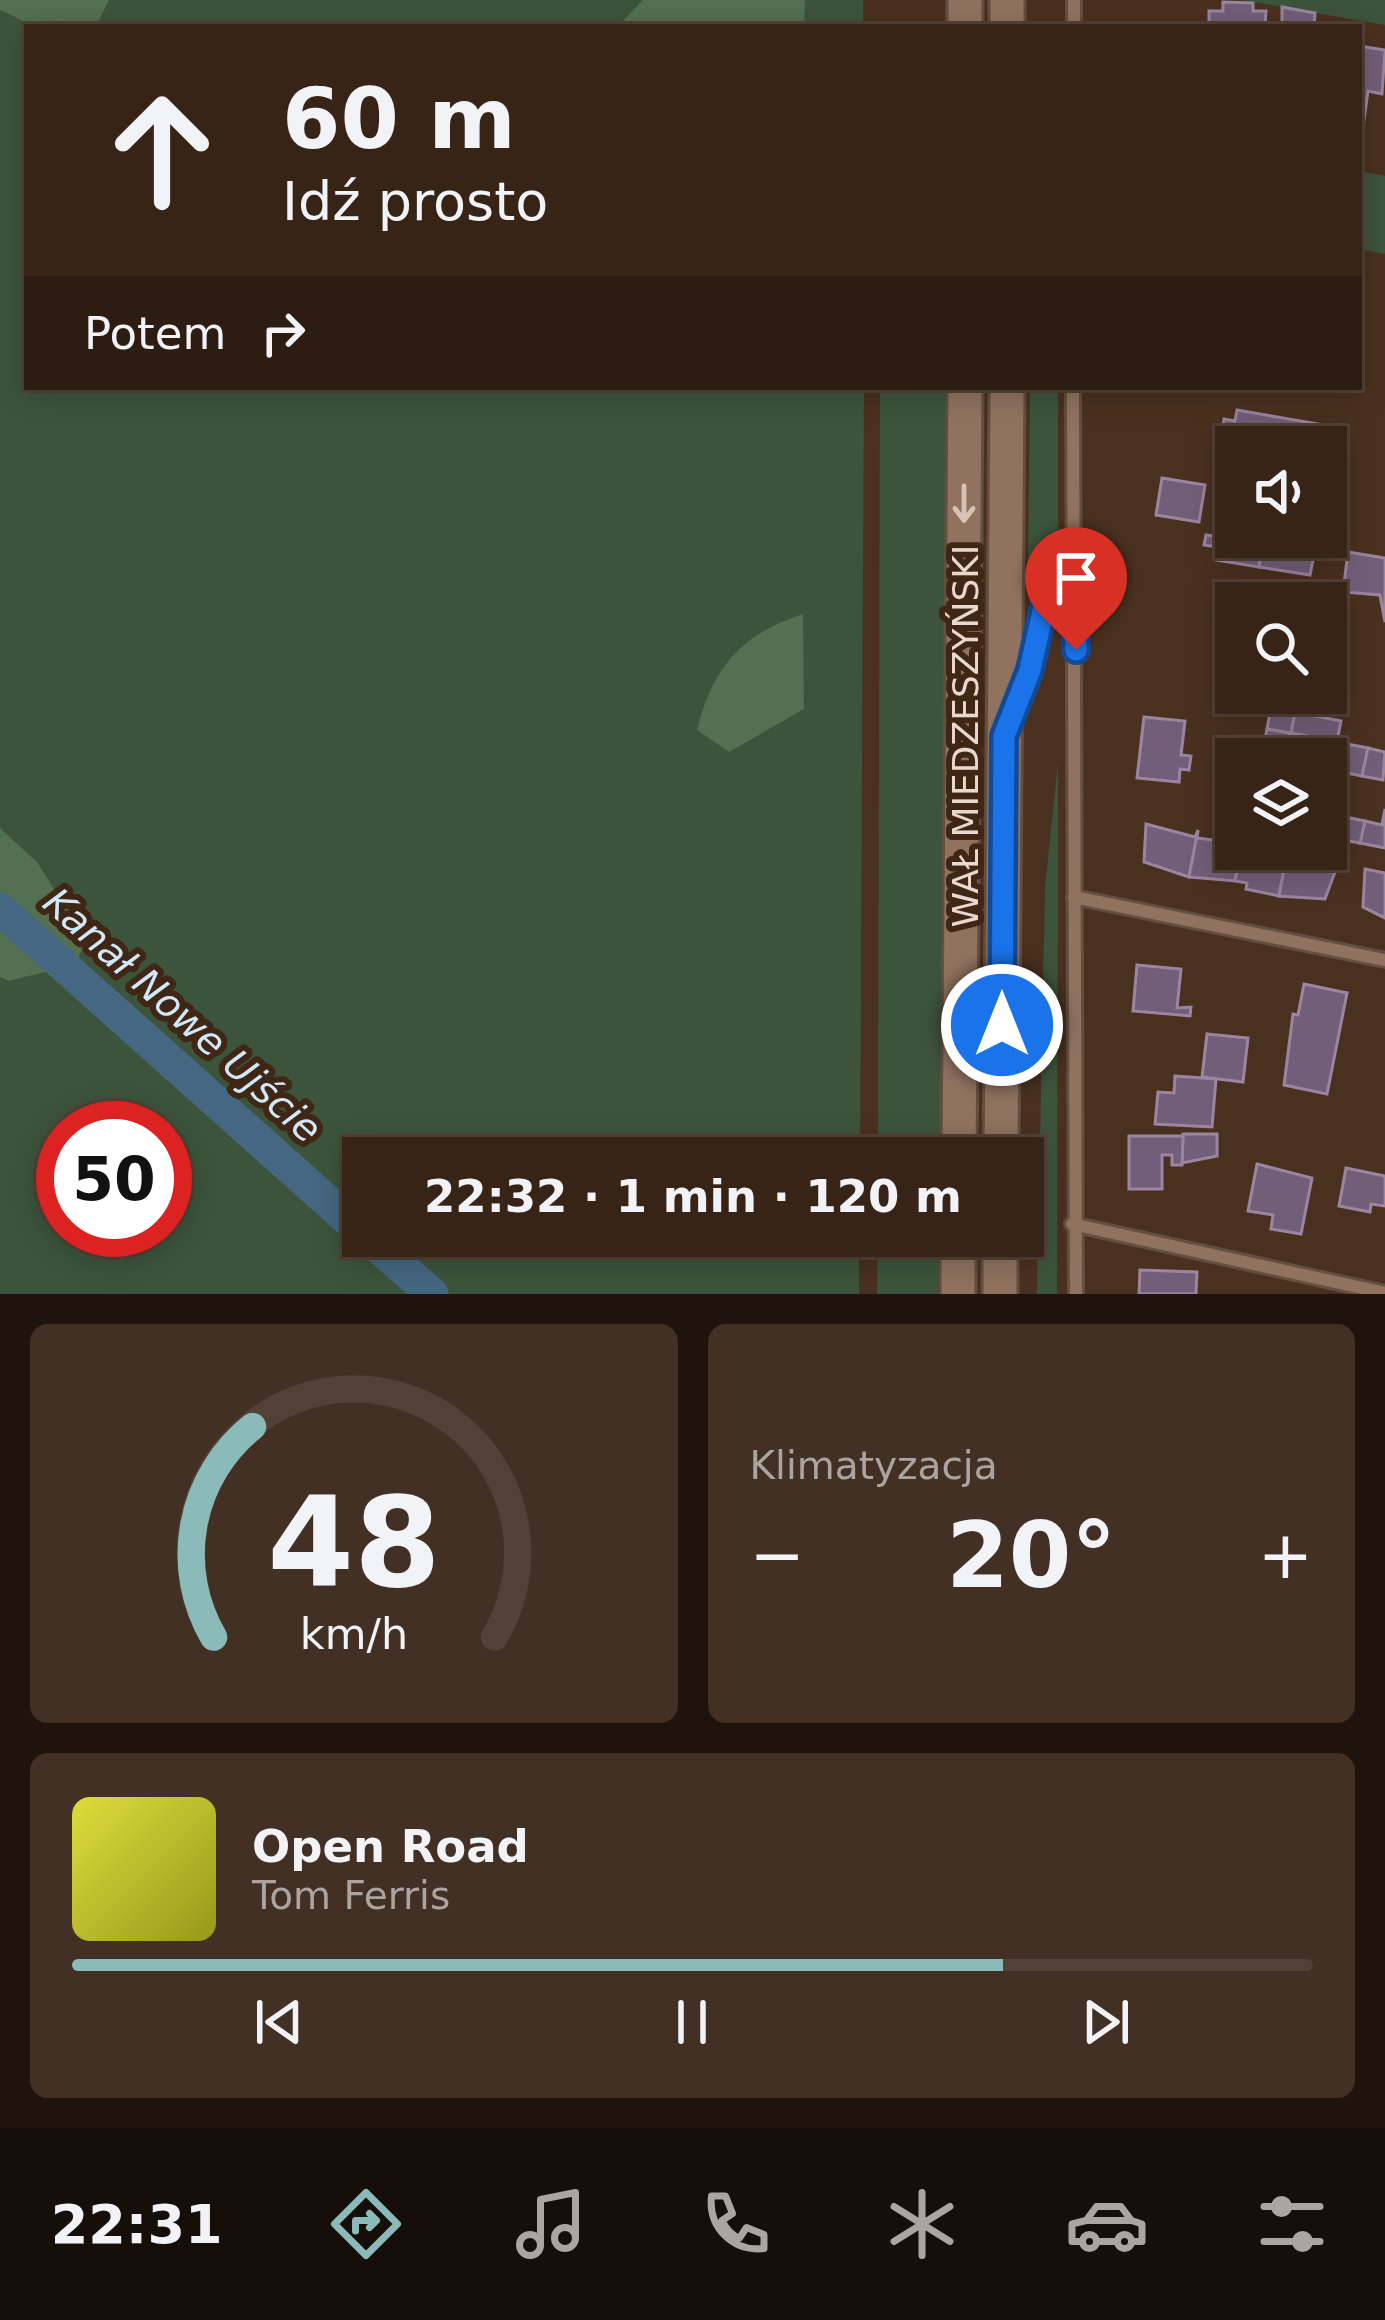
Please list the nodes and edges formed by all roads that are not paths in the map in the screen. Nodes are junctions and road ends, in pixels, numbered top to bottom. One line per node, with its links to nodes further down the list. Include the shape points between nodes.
1 (964, 390): 8 (main road, WAŁ MIEDZESZYŃSKI, one-way to 8)
2 (1006, 390): 5 (main road, WAŁ MIEDZESZYŃSKI)
3 (1072, 390): 4 (lane)
4 (1074, 556): 5 (lane, via 1046,598); 6 (lane)
5 (1004, 736): 9 (main road, WAŁ MIEDZESZYŃSKI)
6 (1075, 897): 7 (lane); 10 (lane)
7 (1385, 960)
8 (959, 1137)
9 (1001, 1137)
10 (1072, 1224): 13 (lane); 16 (lane)
11 (958, 1257): 14 (main road)
12 (1000, 1257): 15 (main road)
13 (1385, 1293)
14 (958, 1294)
15 (1000, 1294)
16 (1076, 1294)

